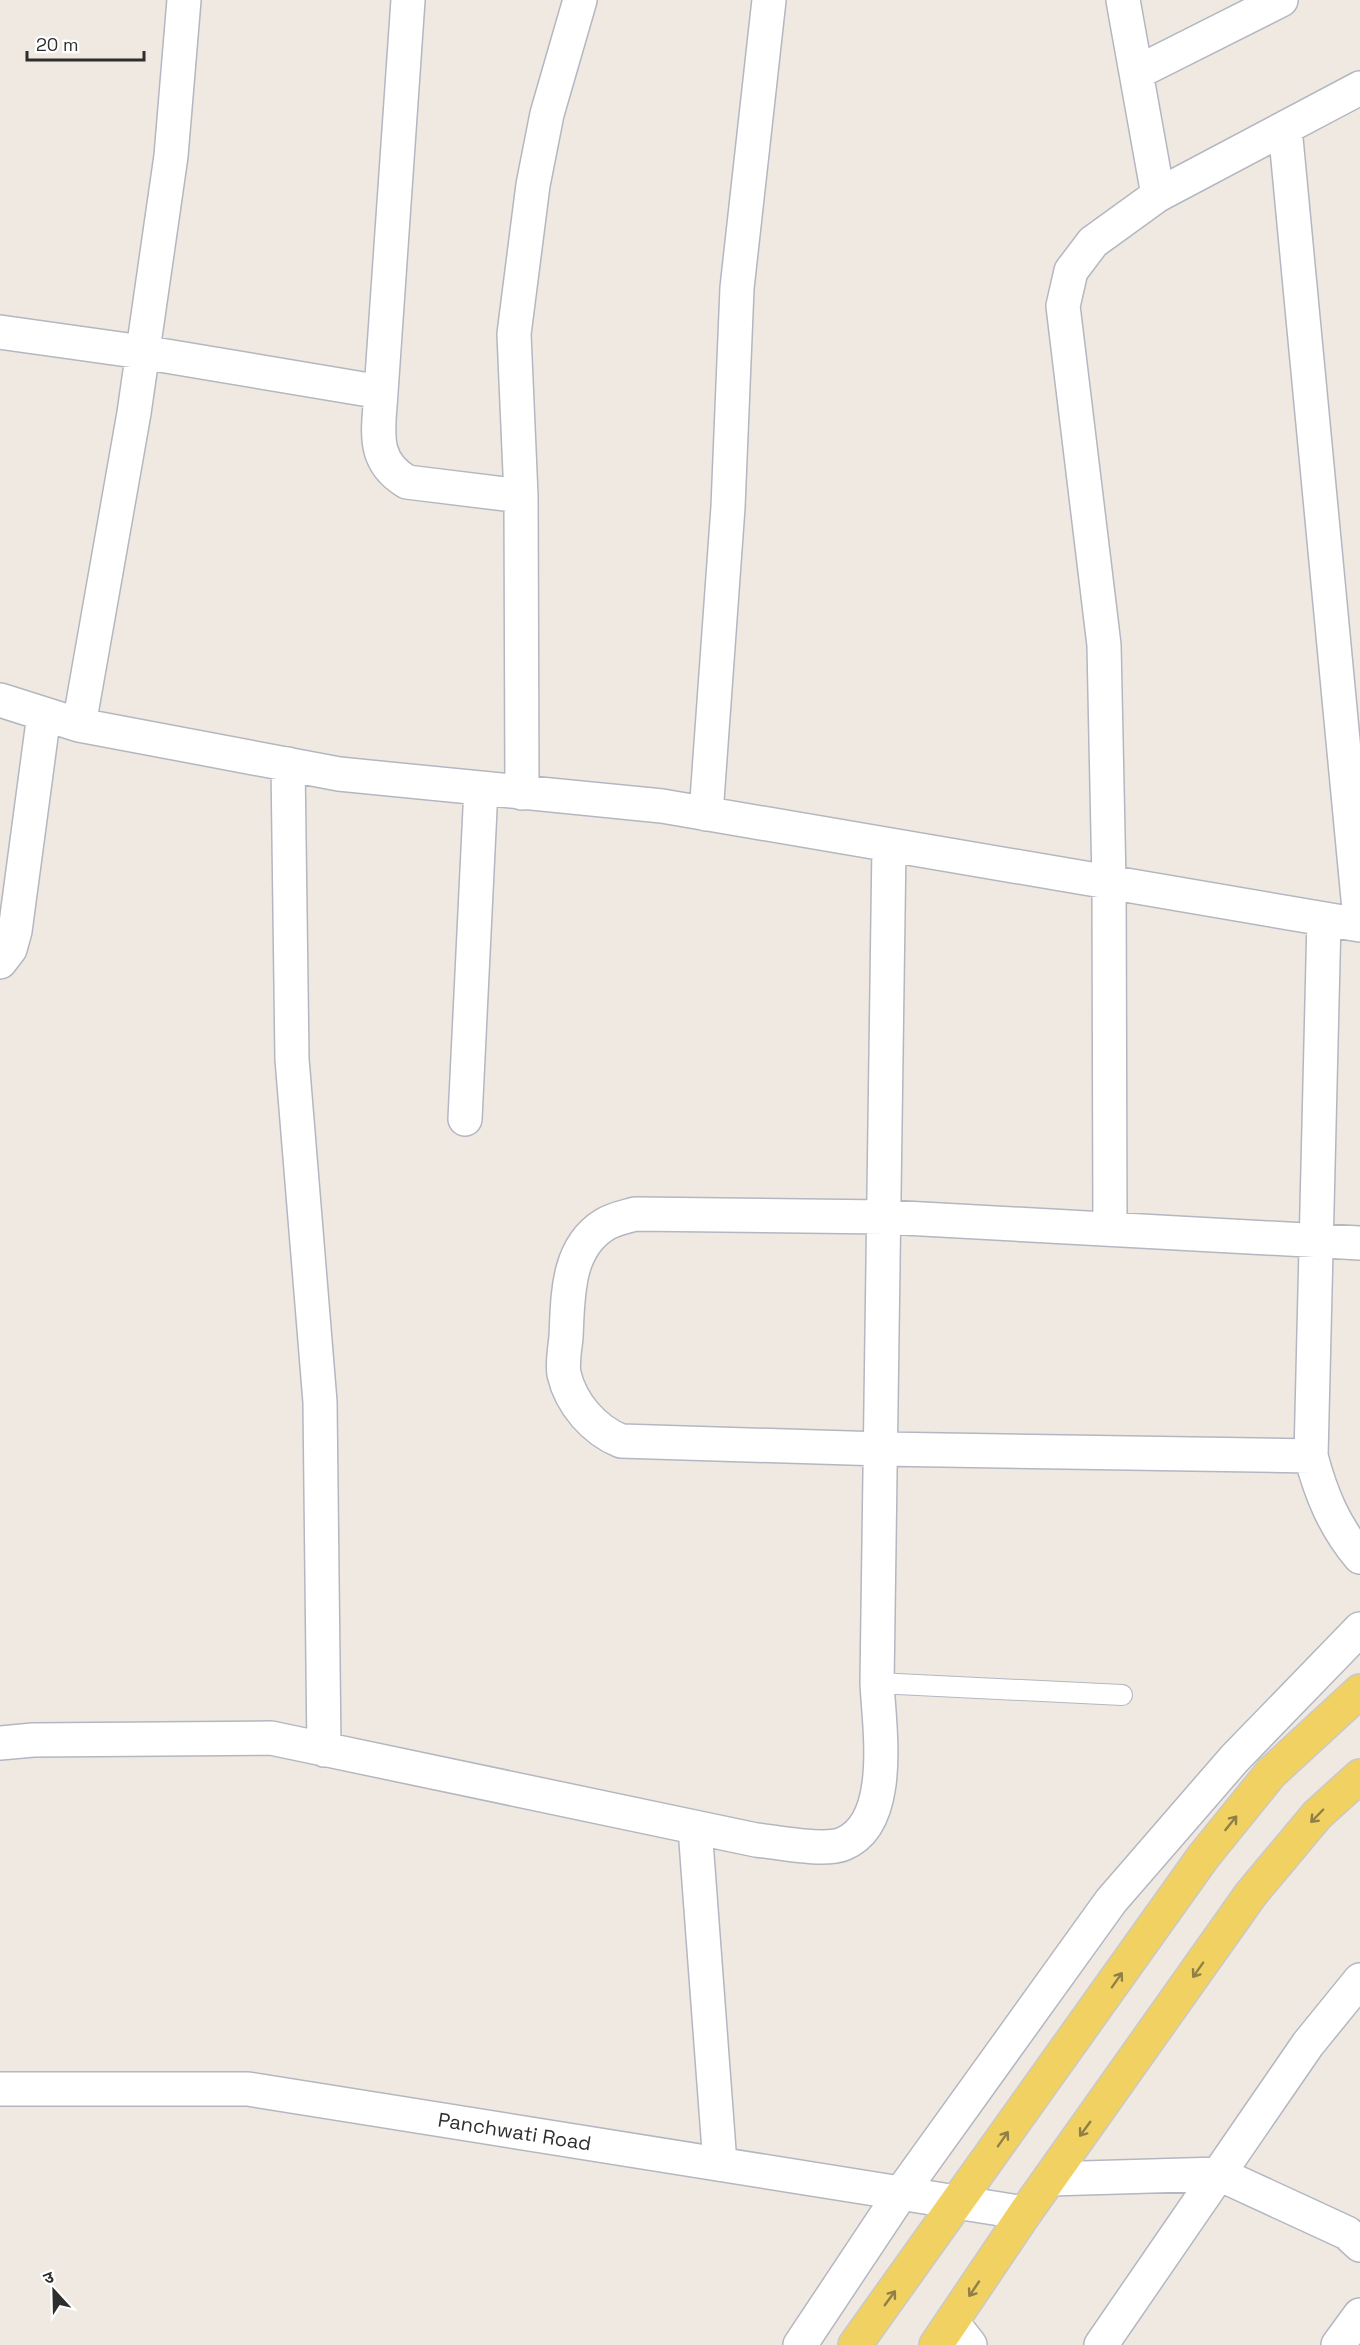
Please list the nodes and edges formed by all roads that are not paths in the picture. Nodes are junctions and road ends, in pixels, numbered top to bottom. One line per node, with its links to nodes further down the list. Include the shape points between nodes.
1 (184, 0): 12 (street, via 171,156)
2 (408, 0): 13 (street)
3 (580, 0): 14 (street, via 547,114 514,334)
4 (769, 0): 21 (street, via 737,288 728,507)
5 (1123, 0): 7 (street)
6 (1281, 0): 7 (street)
7 (1136, 73): 10 (street)
8 (1360, 88): 9 (street)
9 (1285, 128): 10 (street); 25 (street)
10 (1158, 195): 23 (street, via 1093,242 1071,271 1063,306 1104,645)
11 (0, 332): 12 (street)
12 (142, 352): 13 (street); 17 (street)
13 (381, 392): 14 (street, via 379,441 393,474 407,482)
14 (521, 496): 20 (street)
15 (0, 700): 16 (street)
16 (44, 714): 17 (street); 27 (street, via 15,931 10,949)
17 (79, 725): 18 (street)
18 (288, 764): 19 (street, via 339,774); 41 (street, via 292,1059 320,1401)
19 (481, 788): 20 (street); 28 (street)
20 (522, 793): 21 (street)
21 (706, 814): 22 (street)
22 (889, 845): 23 (street); 29 (street)
23 (1109, 882): 24 (street); 30 (street)
24 (1324, 919): 26 (street); 31 (street)
25 (1360, 920)
26 (1360, 925)
27 (0, 962)
28 (465, 1119)
29 (886, 1217): 30 (street); 33 (street); 33 (street, via 635,1214 604,1225 577,1257 569,1281 564,1373 587,1419 604,1434 621,1441)
30 (1110, 1229): 31 (street)
31 (1317, 1240): 32 (street); 34 (street)
32 (1360, 1244)
33 (882, 1449): 34 (street); 37 (street)
34 (1311, 1456): 35 (street, via 1321,1495 1338,1528)
35 (1360, 1557)
36 (1360, 1629): 49 (street, via 1234,1759 1111,1901)
37 (877, 1683): 39 (lane); 43 (street, via 881,1765 869,1821 857,1833 843,1844 824,1847 756,1840)
38 (1360, 1691): 50 (main road, one-way to 38, via 1203,1857 1271,1773)
39 (1122, 1695)
40 (0, 1743): 41 (street, via 271,1738)
41 (324, 1750): 43 (street)
42 (1360, 1776): 48 (main road, one-way to 48, via 1317,1815 1251,1894)
43 (695, 1827): 46 (street)
44 (1360, 1980): 47 (street, via 1308,2044)
45 (0, 2089): 46 (street, Panchwati Road, via 248,2089)
46 (720, 2164): 49 (street, Panchwati Road)
47 (1219, 2174): 48 (street); 52 (street); 57 (street)
48 (1050, 2179): 51 (main road)
49 (901, 2193): 50 (street, Panchwati Road); 55 (street)
50 (958, 2203): 51 (street, Panchwati Road); 56 (main road, one-way to 50)
51 (1025, 2213): 54 (main road, one-way to 54)
52 (1353, 2239)
53 (1360, 2315): 58 (street)
54 (952, 2337)
55 (800, 2345)
56 (855, 2345)
57 (1101, 2345)
58 (1338, 2345)

